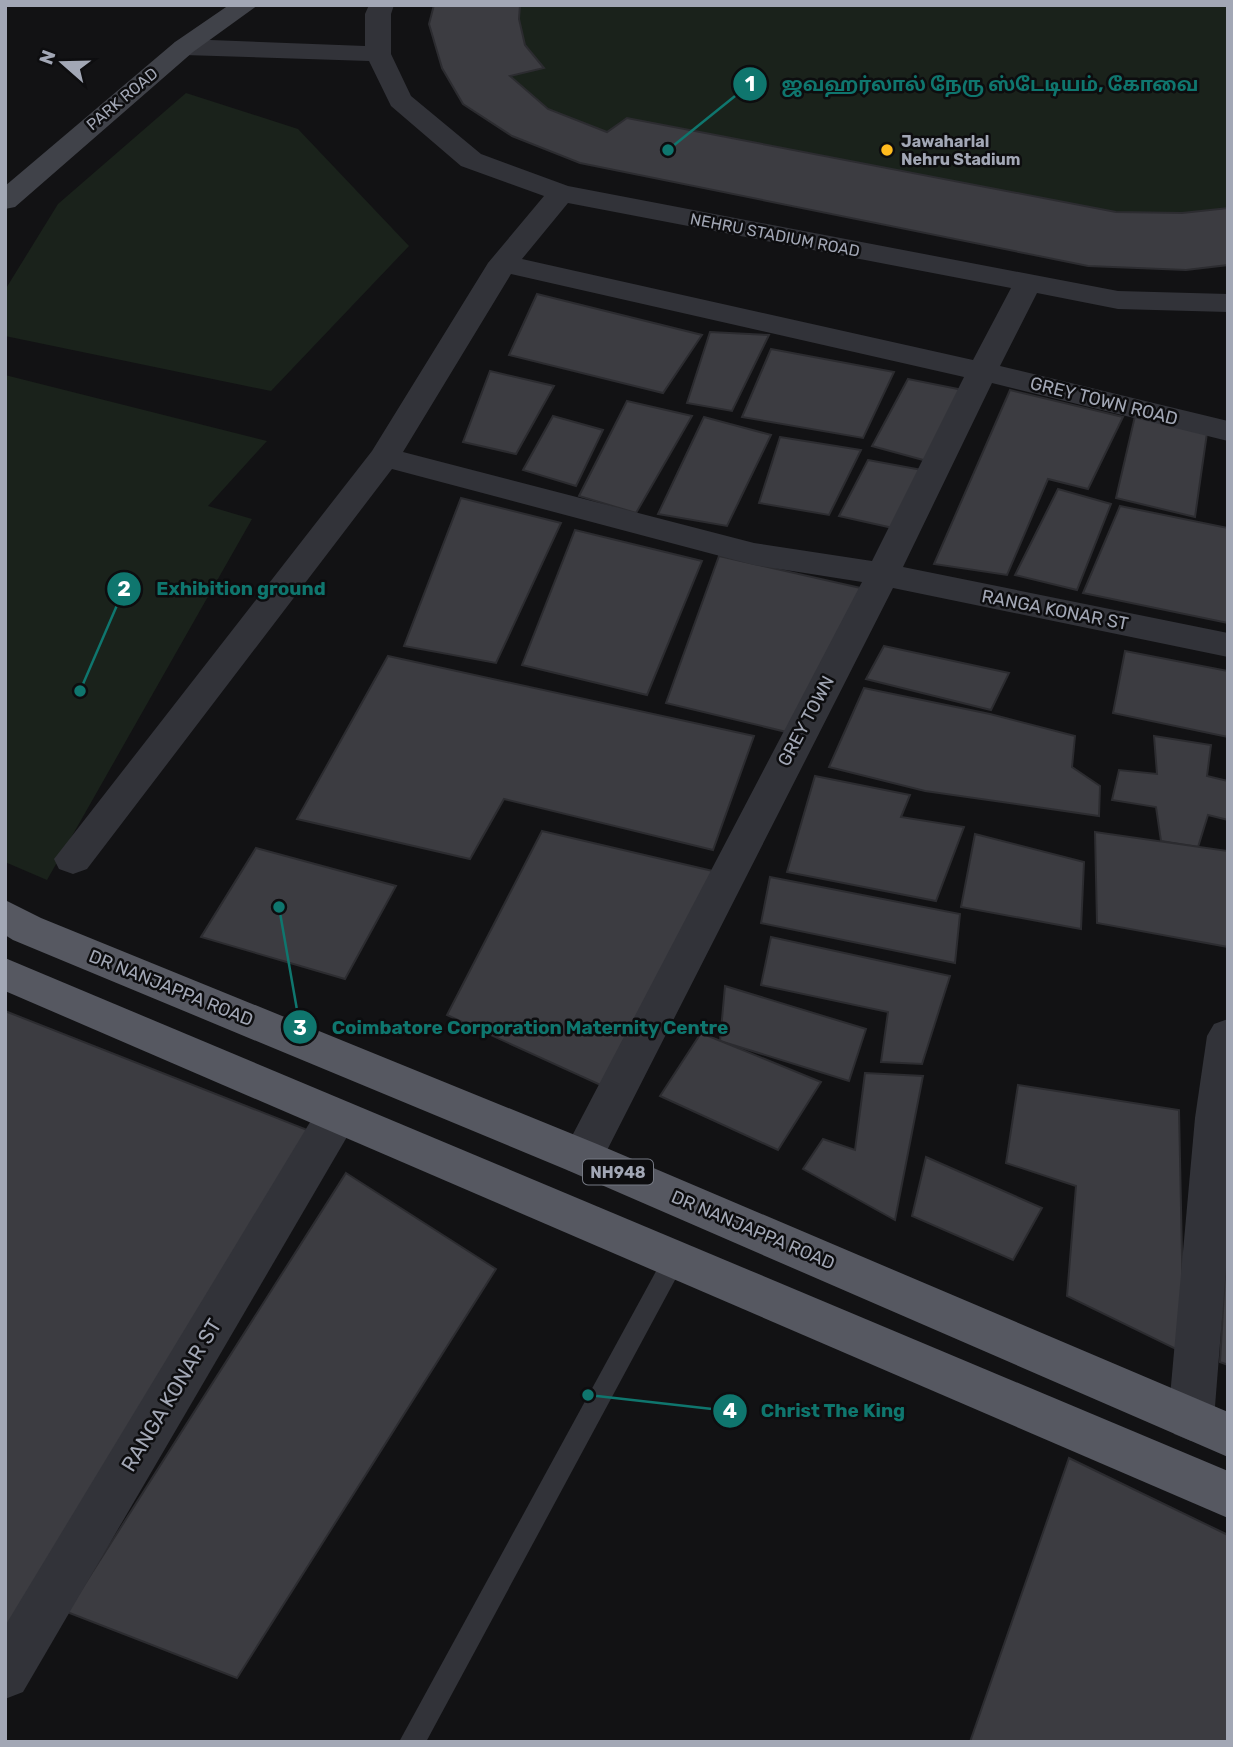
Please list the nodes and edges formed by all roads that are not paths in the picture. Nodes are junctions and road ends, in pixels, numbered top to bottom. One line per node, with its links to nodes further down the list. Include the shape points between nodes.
1 (246, 5): 3 (main road, PARK ROAD)
2 (382, 5): 4 (street, NEHRU STADIUM ROAD)
3 (184, 47): 4 (street); 6 (main road, PARK ROAD)
4 (379, 54): 5 (street, NEHRU STADIUM ROAD, via 400,100 471,160)
5 (561, 193): 7 (street); 8 (street, NEHRU STADIUM ROAD)
6 (5, 201)
7 (503, 263): 10 (street, GREY TOWN ROAD); 12 (street)
8 (1028, 283): 9 (street, NEHRU STADIUM ROAD, via 1118,300); 10 (street, GREY TOWN)
9 (1228, 303)
10 (980, 372): 11 (street, GREY TOWN ROAD); 13 (street, GREY TOWN)
11 (1228, 431)
12 (384, 457): 13 (street, RANGA KONAR ST, via 754,554); 15 (street)
13 (882, 574): 14 (street, RANGA KONAR ST); 22 (street, GREY TOWN)
14 (1228, 645)
15 (73, 859)
16 (5, 915): 18 (highway, DR NANJAPPA ROAD / NH948, via 27,929)
17 (5, 974): 19 (highway)
18 (149, 979): 19 (highway); 22 (highway, DR NANJAPPA ROAD / NH948)
19 (116, 1022): 21 (highway)
20 (1228, 1036): 24 (street, via 1216,1118)
21 (336, 1117): 23 (highway); 26 (street, RANGA KONAR ST)
22 (582, 1157): 24 (highway, DR NANJAPPA ROAD / NH948)
23 (674, 1260): 25 (highway); 27 (lane)
24 (1209, 1427)
25 (1228, 1495)
26 (5, 1674)
27 (412, 1742)

